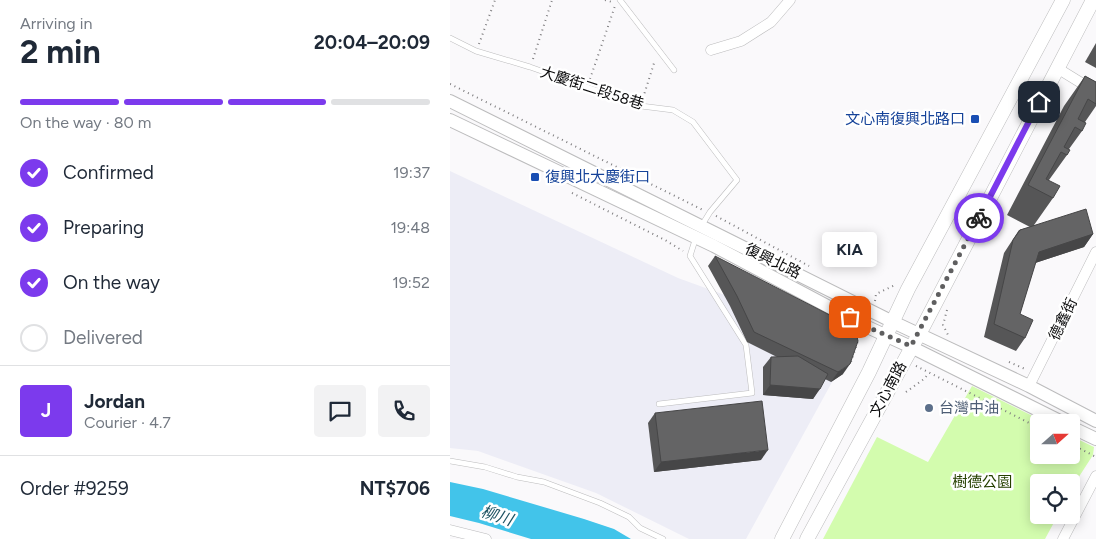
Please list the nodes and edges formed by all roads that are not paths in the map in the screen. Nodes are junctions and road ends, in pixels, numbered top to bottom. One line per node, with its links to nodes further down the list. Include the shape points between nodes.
1 (790, 0): 6 (street, via 771,22 741,41)
2 (1062, 0): 15 (main road, 文心南路)
3 (1093, 0): 7 (main road, 文心南路)
4 (618, 2): 8 (lane)
5 (450, 38): 12 (lane, 大慶街二段58巷, via 476,51 641,106 673,110 693,122 737,180)
6 (711, 50)
7 (1057, 68): 9 (street); 16 (main road, 文心南路)
8 (674, 70)
9 (1096, 92)
10 (450, 101): 12 (street, 復興北路)
11 (450, 120): 13 (street, 復興北路)
12 (702, 226): 13 (lane); 15 (street, 復興北路)
13 (696, 238): 17 (street, 復興北路); 20 (lane, via 690,256 746,345 752,393)
14 (1096, 252): 19 (street, 德鑫街)
15 (893, 322): 16 (street, 復興北路); 17 (main road, 文心南路)
16 (918, 333): 18 (main road, 文心南路); 19 (street, 復興北路)
17 (886, 336): 18 (street, 復興北路); 31 (main road, 文心南路)
18 (911, 346): 21 (street, 復興北路); 32 (main road, 文心南路)
19 (1029, 386): 22 (street, 復興北路)
20 (658, 404)
21 (1046, 414)
22 (1096, 420)
23 (1080, 431): 24 (street)
24 (1096, 439)
25 (450, 461): 30 (lane, via 484,466 544,482 600,503)
26 (1096, 476): 33 (street)
27 (450, 530): 28 (street)
28 (468, 536): 29 (street)
29 (486, 539)
30 (663, 539)
31 (782, 539)
32 (807, 539)
33 (1063, 539)

